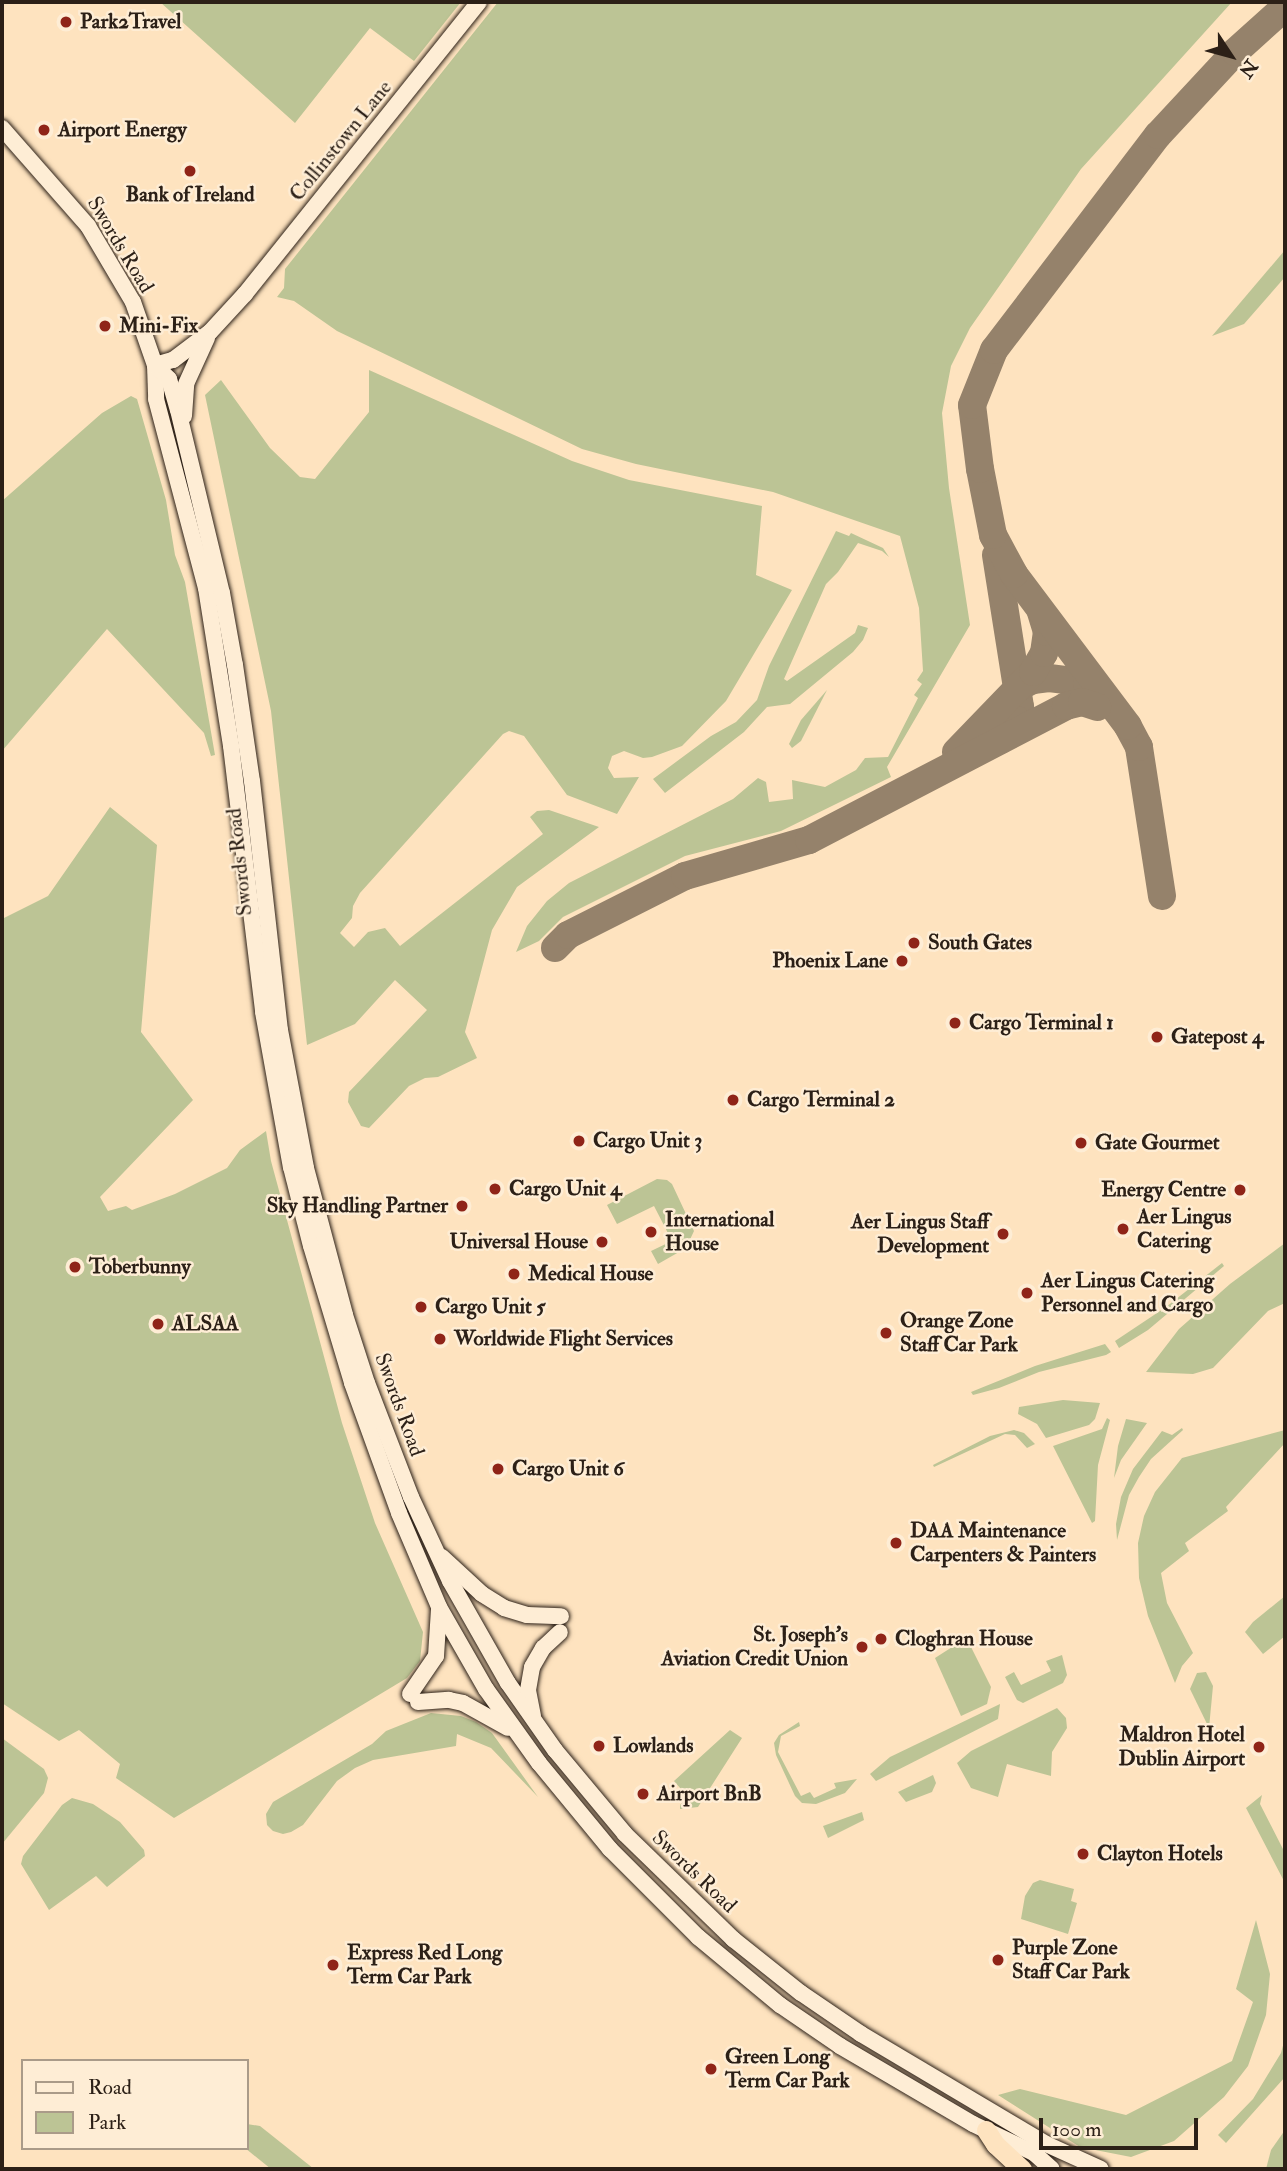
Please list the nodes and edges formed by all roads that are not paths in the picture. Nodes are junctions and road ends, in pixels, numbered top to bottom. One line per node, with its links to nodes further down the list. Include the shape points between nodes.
1 (479, 2): 3 (main road, Collinstown Lane)
2 (2, 128): 5 (main road, Swords Road, via 89,226 132,302)
3 (234, 305): 4 (main road, Collinstown Lane); 5 (main road, Collinstown Lane, via 168,350)
4 (210, 332): 5 (main road, Collinstown Lane, via 173,360); 6 (main road, via 186,384)
5 (155, 365): 6 (main road, Swords Road, via 170,379); 8 (main road, Swords Road, via 156,399 206,588 231,746 263,1012 291,1167 352,1383)
6 (183, 429): 7 (main road, Swords Road, via 235,665 280,1030 306,1168 367,1383)
7 (435, 1550): 9 (main road, Swords Road, via 473,1624); 9 (main road, via 504,1608 561,1624 532,1667 528,1690)
8 (439, 1607): 10 (main road, Swords Road); 10 (main road, via 436,1656 414,1698 463,1703)
9 (533, 1721): 14 (main road, Swords Road, via 625,1834 771,1970 892,2053 1046,2144)
10 (516, 1733): 11 (main road, Swords Road, via 610,1849 698,1937 780,2005 839,2046)
11 (986, 2130): 12 (highway); 13 (main road, Swords Road, via 1034,2153)
12 (1022, 2169)
13 (1052, 2169)
14 (1101, 2169)

